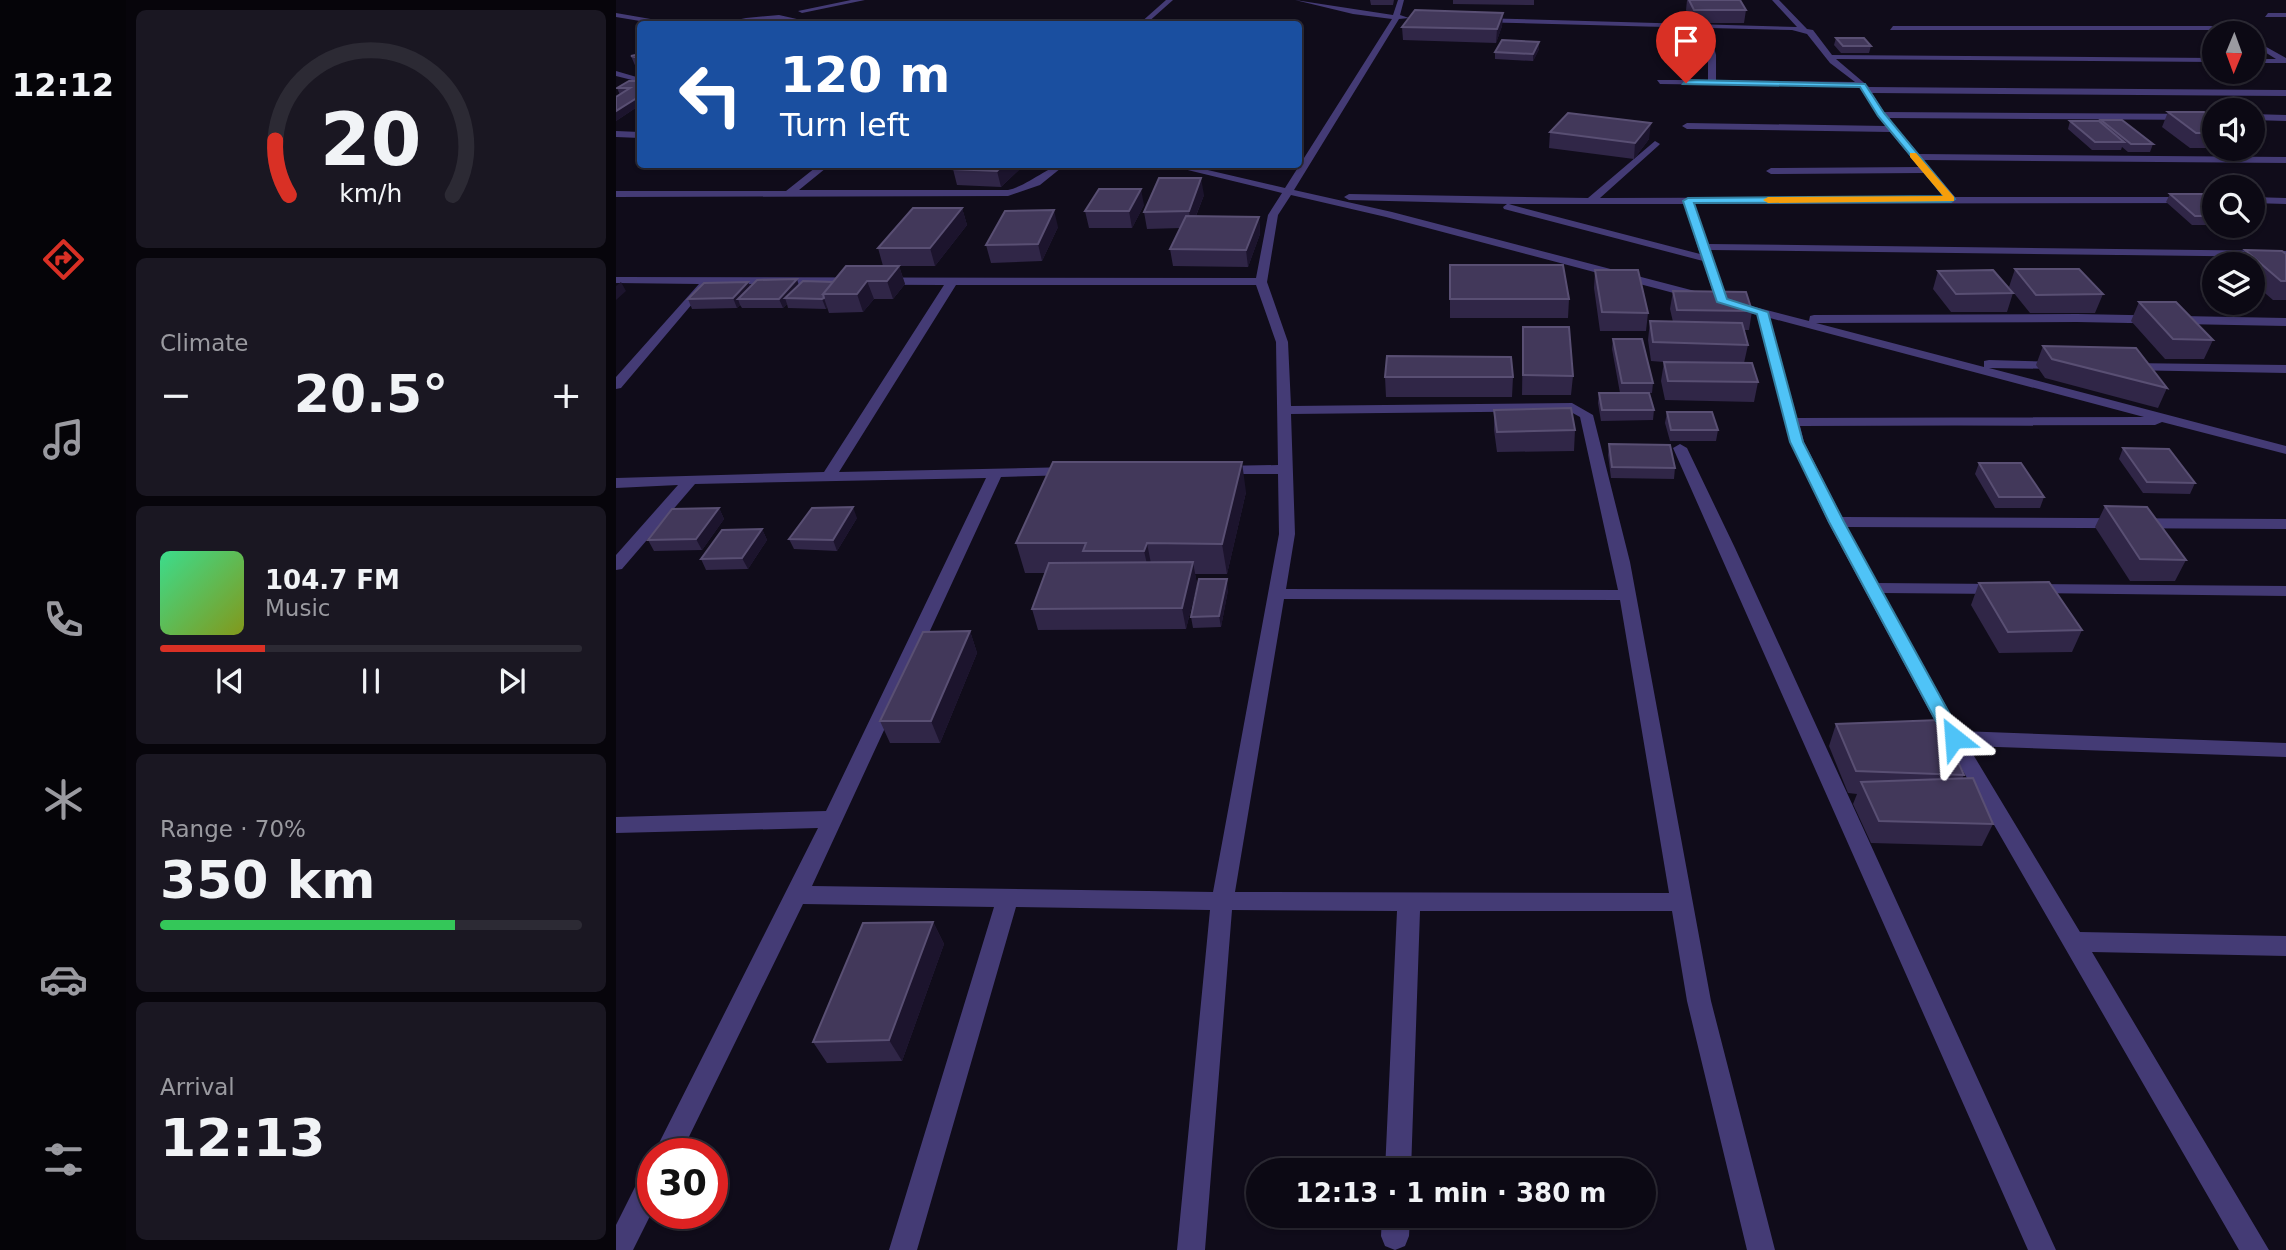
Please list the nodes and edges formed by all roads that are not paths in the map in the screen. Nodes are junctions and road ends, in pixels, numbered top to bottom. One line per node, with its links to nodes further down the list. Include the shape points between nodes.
1 (862, 0): 9 (street, via 801,8)
2 (1170, 0): 16 (street)
3 (1298, 0): 10 (street)
4 (1401, 0): 10 (street)
5 (1775, 0): 20 (street)
6 (616, 15): 13 (street)
7 (2268, 15): 8 (street)
8 (2286, 15)
9 (793, 17): 14 (street); 15 (street)
10 (1396, 18): 11 (street); 46 (street)
11 (1409, 18)
12 (1462, 20): 17 (street)
13 (651, 21)
14 (738, 21)
15 (806, 21)
16 (1146, 21)
17 (1705, 26): 20 (street); 32 (street)
18 (1893, 28): 19 (street)
19 (2202, 28)
20 (1803, 29): 24 (street)
21 (2265, 46): 22 (street)
22 (2286, 46)
23 (2265, 48): 27 (street)
24 (1831, 57): 25 (street); 33 (street)
25 (2202, 60)
26 (2265, 61): 27 (street)
27 (2286, 61)
28 (637, 68): 29 (street)
29 (617, 74): 30 (street)
30 (637, 79)
31 (1660, 82): 32 (street)
32 (1712, 83): 33 (street)
33 (1865, 88): 34 (street); 35 (street)
34 (2286, 93)
35 (1881, 115): 36 (street); 40 (street)
36 (2202, 117)
37 (2265, 117): 38 (street)
38 (2286, 118)
39 (1687, 126): 40 (street)
40 (1893, 129): 44 (street)
41 (616, 134): 42 (street)
42 (637, 135)
43 (1655, 144): 61 (street)
44 (1915, 157): 45 (street); 51 (street)
45 (2286, 160)
46 (1302, 165)
47 (822, 168): 55 (street)
48 (1058, 168): 55 (street, via 1044,181 1008,193)
49 (1184, 168): 53 (street)
50 (1300, 168): 53 (street)
51 (1925, 170): 52 (street); 57 (street)
52 (1771, 171)
53 (1285, 192): 56 (street); 69 (street, via 1273,215)
54 (616, 194): 55 (street)
55 (787, 195)
56 (1309, 196): 60 (street); 70 (street)
57 (1951, 199): 58 (street); 62 (street)
58 (2202, 200)
59 (2265, 200): 63 (street)
60 (1485, 201): 61 (street); 64 (street)
61 (1590, 201): 62 (street)
62 (1688, 201): 64 (street)
63 (2286, 201)
64 (1706, 253): 65 (street); 70 (street)
65 (2286, 254)
66 (616, 279): 67 (street)
67 (709, 280): 68 (street); 78 (street)
68 (952, 281): 69 (street); 88 (street)
69 (1261, 282): 79 (street, via 1282,342)
70 (1722, 302): 71 (street)
71 (1762, 312): 72 (street); 81 (street)
72 (1791, 319): 73 (street); 74 (street)
73 (2286, 322)
74 (1960, 364): 75 (street); 80 (street)
75 (2069, 366)
76 (2109, 366): 77 (street)
77 (2286, 369)
78 (616, 385)
79 (1285, 410): 84 (street); 97 (street, via 1580,409 1586,415)
80 (2180, 421): 81 (street); 83 (street)
81 (1790, 422): 91 (street)
82 (1681, 447): 116 (street)
83 (2286, 450)
84 (1286, 469): 85 (street); 96 (street, via 1287,534)
85 (1203, 470)
86 (1093, 471): 87 (street)
87 (996, 472): 88 (street); 100 (street)
88 (830, 475): 89 (street)
89 (691, 480): 90 (street); 93 (street)
90 (616, 483)
91 (1836, 522): 92 (street); 94 (street)
92 (2286, 524)
93 (616, 565)
94 (1873, 588): 95 (street); 98 (street)
95 (2286, 591)
96 (1275, 594): 97 (street); 104 (street)
97 (1628, 595): 106 (street)
98 (1954, 738): 99 (street); 107 (street)
99 (2286, 750)
100 (833, 819): 101 (street); 102 (street)
101 (616, 825)
102 (797, 895): 103 (street); 109 (street)
103 (1008, 897): 104 (street); 113 (street)
104 (1222, 901): 105 (street); 114 (street)
105 (1409, 901): 106 (street); 110 (street)
106 (1680, 902): 115 (street, via 1699,1001)
107 (2075, 942): 108 (street); 117 (street)
108 (2286, 946)
109 (675, 1138)
110 (1399, 1158)
111 (637, 1213): 112 (street)
112 (618, 1250)
113 (903, 1250)
114 (1191, 1250)
115 (1761, 1250)
116 (2042, 1250)
117 (2255, 1250)

